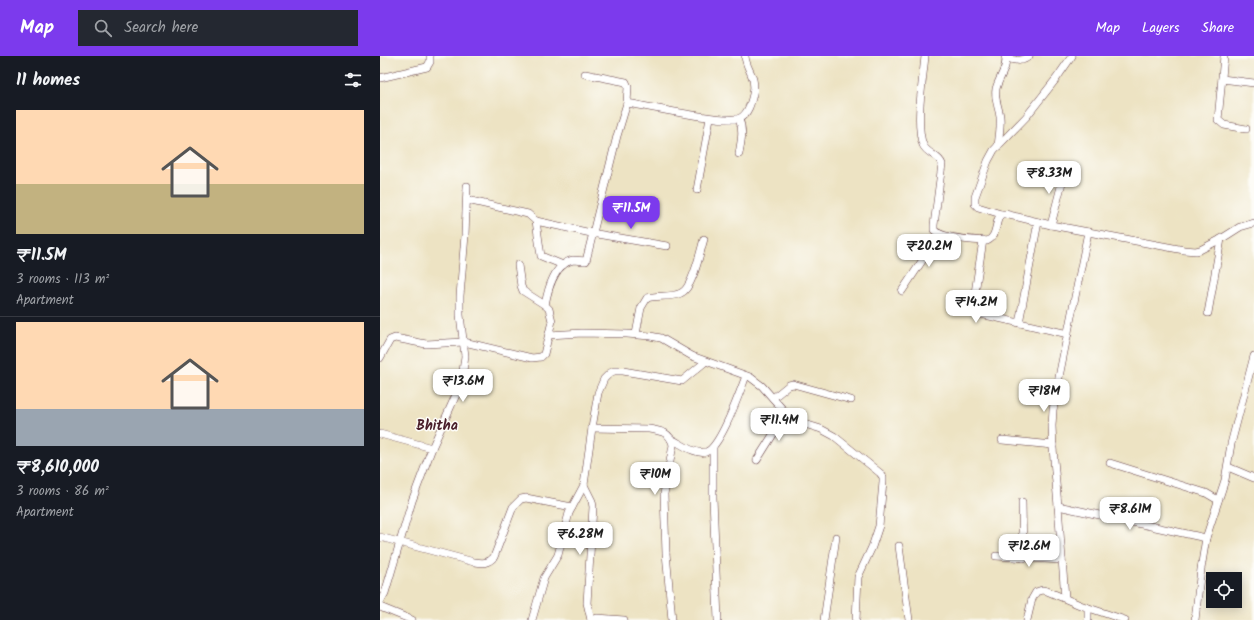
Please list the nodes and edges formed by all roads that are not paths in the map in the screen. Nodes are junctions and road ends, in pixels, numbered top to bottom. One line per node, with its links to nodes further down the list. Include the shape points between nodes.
1 (430, 56): 9 (street, via 427,67)
2 (745, 56): 14 (street, via 754,86 749,106)
3 (925, 56): 29 (street, via 919,118 924,146 940,159 942,164 934,225 934,230)
4 (1029, 56): 7 (street, via 1020,61)
5 (1072, 56): 16 (street, via 1026,117)
6 (1224, 56): 10 (street)
7 (1005, 57): 16 (street, via 1006,63 996,88 996,103 1001,120)
8 (585, 74): 12 (street, via 626,82)
9 (380, 78)
10 (1222, 79): 11 (street); 15 (street, via 1218,120 1224,125)
11 (1254, 83)
12 (627, 103): 13 (street); 28 (street)
13 (710, 118): 14 (street); 20 (street)
14 (739, 119): 17 (street, via 742,134)
15 (1246, 129)
16 (998, 146): 22 (street, via 988,161 974,202 978,207)
17 (739, 154)
18 (1065, 171): 26 (street)
19 (467, 186): 21 (street)
20 (697, 190)
21 (467, 200): 23 (street, via 528,214); 43 (street, via 460,296)
22 (1001, 214): 24 (street); 32 (street, via 994,236 991,240)
23 (536, 221): 28 (street); 35 (street, via 541,256)
24 (1038, 222): 26 (street); 39 (street)
25 (1254, 223): 31 (street, via 1240,227)
26 (1051, 225): 27 (street)
27 (1088, 232): 31 (street, via 1190,251 1204,248); 41 (street)
28 (592, 233): 33 (street); 35 (street, via 586,261 572,260)
29 (940, 234): 32 (street); 36 (street)
30 (704, 239): 40 (street, via 686,291 647,298 641,308)
31 (1221, 239): 38 (street)
32 (983, 240): 39 (street, via 974,310 980,315)
33 (667, 246)
34 (518, 265): 37 (street, via 522,291)
35 (563, 265): 37 (street, via 552,279)
36 (902, 291)
37 (544, 305): 42 (street, via 549,309 552,321)
38 (1208, 313)
39 (1019, 323): 41 (street)
40 (636, 334): 42 (street); 46 (street, via 661,338)
41 (1068, 334): 55 (street, via 1053,410)
42 (549, 335): 43 (street, via 544,354 537,358)
43 (464, 342): 45 (street, via 426,344 395,338 390,340); 56 (street, via 465,356 460,386)
44 (1254, 356): 60 (street, via 1231,444)
45 (380, 358)
46 (705, 362): 47 (street); 51 (street, via 682,381 624,370 610,373 604,379 598,394)
47 (746, 376): 48 (street, via 762,386); 57 (street, via 723,432)
48 (773, 398): 49 (street, via 793,384); 50 (street)
49 (851, 400)
50 (786, 414): 58 (street); 86 (street, via 798,423 821,429 834,436 880,472 882,477 879,526 858,577)
51 (592, 428): 53 (street, via 658,430); 62 (street)
52 (380, 434): 56 (street)
53 (672, 439): 57 (street, via 700,452); 83 (street, via 664,494)
54 (1002, 440): 55 (street)
55 (1053, 445): 65 (street)
56 (432, 448): 70 (street)
57 (713, 448): 84 (street)
58 (757, 460)
59 (1110, 463): 63 (street, via 1206,492)
60 (1228, 467): 61 (street); 63 (street)
61 (1254, 478)
62 (584, 485): 66 (street); 81 (street, via 593,507 587,603)
63 (1218, 500): 69 (street)
64 (1022, 502): 73 (street)
65 (1058, 506): 69 (street); 74 (street)
66 (572, 507): 70 (street, via 521,499 513,507 494,557 485,563); 80 (street, via 556,561 544,578)
67 (836, 537): 85 (street)
68 (380, 538): 70 (street)
69 (1206, 538): 91 (street)
70 (399, 543): 76 (street, via 385,593)
71 (899, 546): 87 (street)
72 (996, 556): 73 (street)
73 (1023, 558): 74 (street)
74 (1062, 560): 75 (street)
75 (1065, 598): 78 (street); 88 (street, via 1047,591 1036,592)
76 (380, 602)
77 (380, 607): 79 (street)
78 (1088, 608): 89 (street); 90 (street)
79 (412, 620)
80 (532, 620)
81 (591, 620): 82 (street)
82 (624, 620)
83 (672, 620)
84 (718, 620)
85 (824, 620)
86 (856, 620)
87 (909, 620)
88 (1027, 620)
89 (1088, 620)
90 (1125, 620)
91 (1195, 620)

